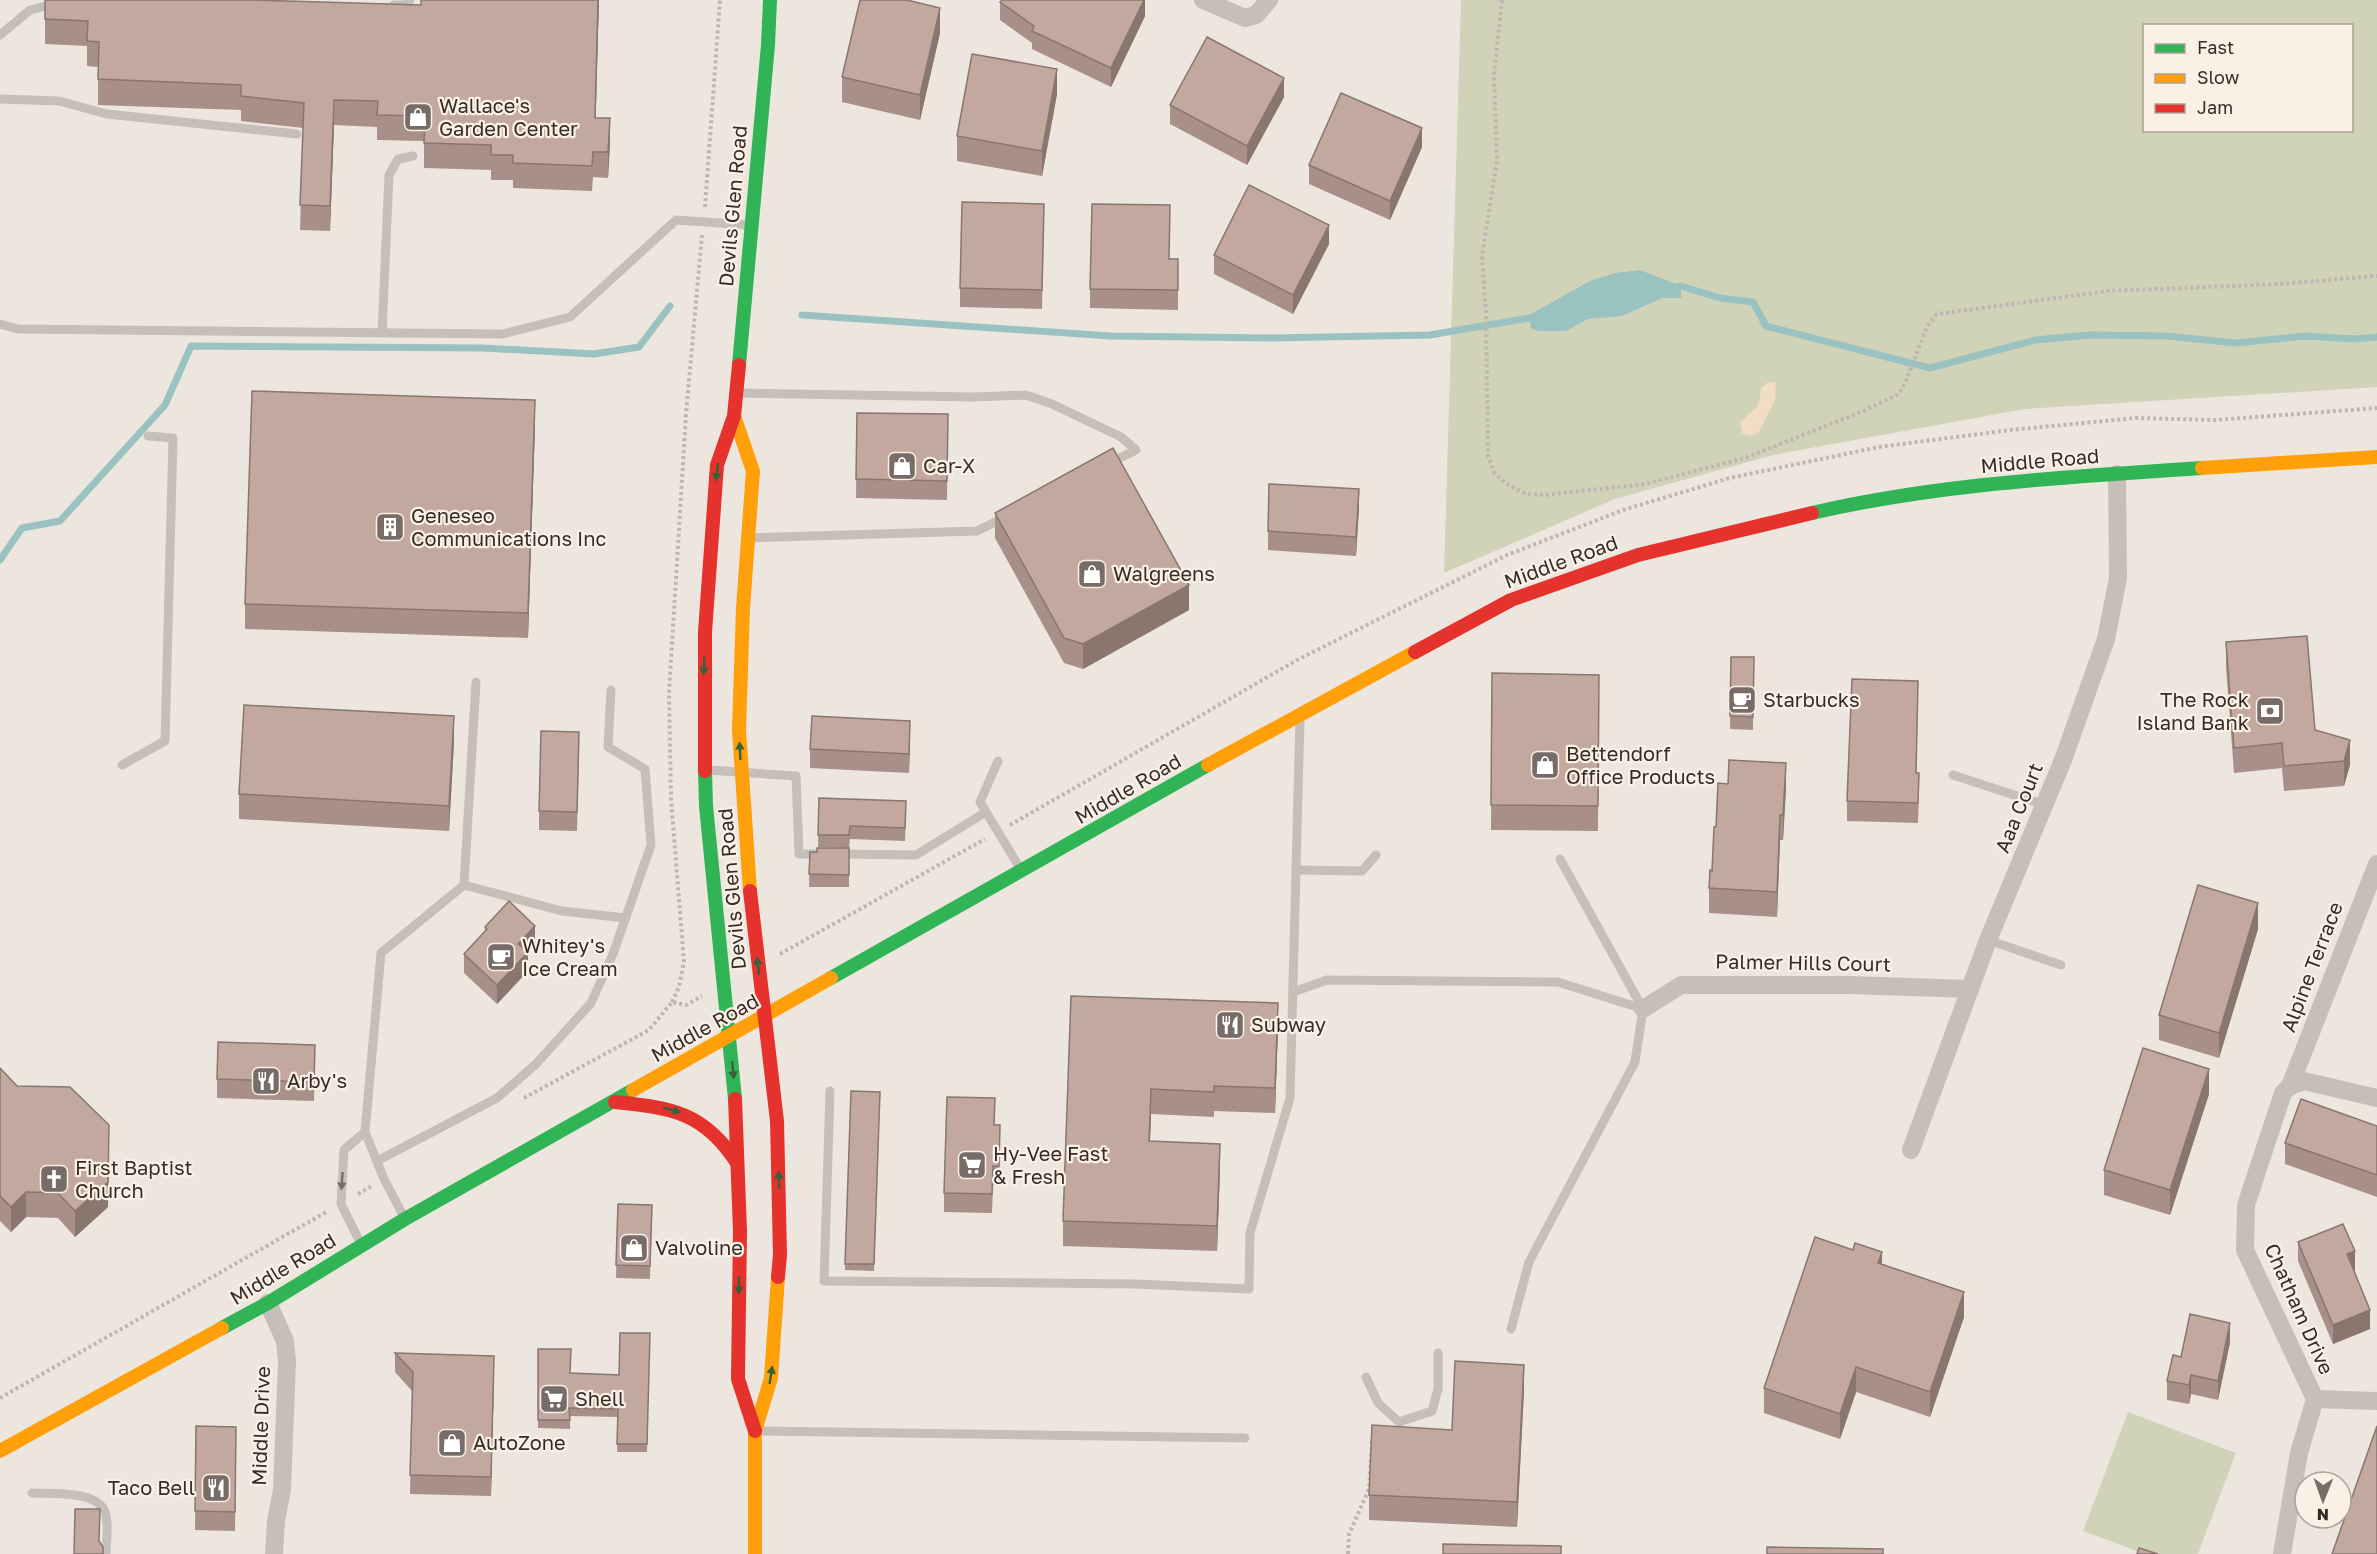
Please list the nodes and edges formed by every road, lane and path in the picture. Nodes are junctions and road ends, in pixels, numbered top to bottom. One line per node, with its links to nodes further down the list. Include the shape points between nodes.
1 (411, 0): 7 (lane, via 405,5)
2 (770, 0): 12 (main road, Devils Glen Road)
3 (1203, 0): 4 (street, via 1245,18 1256,15)
4 (1269, 0)
5 (1502, 0): 13 (path, via 1494,74 1497,160 1482,256 1488,455 1494,472 1526,494 1645,484 1745,458 1861,411 1899,394 1932,319 1938,314 2109,291)
6 (65, 1): 8 (lane, via 30,10)
7 (382, 5)
8 (0, 35)
9 (0, 99): 10 (lane, via 59,101 107,114)
10 (297, 134)
11 (413, 156): 15 (lane, via 398,159 389,175)
12 (751, 225): 15 (lane, via 676,220 570,317 503,334); 16 (main road, Devils Glen Road)
13 (2377, 276)
14 (0, 324): 15 (lane, via 18,328)
15 (382, 333)
16 (735, 393): 17 (main road, Devils Glen Road); 20 (lane, via 1026,395 1121,437 1136,450)
17 (734, 416): 23 (main road, Devils Glen Road, via 753,471); 29 (main road, Devils Glen Road, one-way to 29, via 717,465 705,632)
18 (148, 436): 28 (lane, via 173,438 165,741)
19 (2377, 457): 21 (main road, Middle Road)
20 (1094, 471)
21 (2117, 474): 26 (main road, Middle Road, via 2020,480 1855,503 1638,555 1510,600); 32 (street, Aaa Court, via 2118,578 2106,639)
22 (1014, 512): 23 (lane, via 977,531)
23 (747, 538): 30 (main road, Devils Glen Road, one-way to 23, via 740,684)
24 (476, 682): 39 (lane)
25 (611, 690): 40 (lane, via 608,747 645,769 651,845)
26 (1300, 714): 37 (lane); 38 (main road, Middle Road)
27 (998, 761): 33 (lane, via 980,802)
28 (122, 765)
29 (706, 770): 30 (lane); 47 (main road, Devils Glen Road)
30 (741, 772): 33 (lane, via 796,776 799,854 916,855); 46 (main road, Devils Glen Road, one-way to 30)
31 (1953, 775): 32 (lane)
32 (2045, 805): 41 (street, Aaa Court)
33 (986, 812): 38 (lane)
34 (1376, 855): 37 (lane, via 1362,871)
35 (1560, 859): 45 (lane)
36 (2377, 864): 48 (street, Alpine Terrace)
37 (1296, 870): 44 (lane)
38 (1022, 872): 46 (main road, Middle Road)
39 (464, 885): 40 (lane, via 562,911); 52 (lane, via 381,953)
40 (626, 918): 54 (lane, via 591,1003 536,1064 497,1098)
41 (1988, 940): 42 (lane); 43 (street, Aaa Court)
42 (2061, 965)
43 (1970, 989): 45 (street, Palmer Hills Court, via 1681,985); 53 (street, Aaa Court)
44 (1293, 992): 45 (lane, via 1327,980 1558,982); 49 (lane, via 1290,1098 1250,1233 1249,1289 824,1281)
45 (1643, 1009): 59 (lane, via 1635,1062 1529,1262)
46 (765, 1016): 47 (main road, Middle Road); 65 (main road, Devils Glen Road, one-way to 46, via 771,1378 780,1255 777,1121)
47 (729, 1036): 51 (main road, Middle Road); 55 (main road, Devils Glen Road, one-way to 55)
48 (2290, 1086): 50 (street, via 2304,1081); 62 (street, Chatham Drive, via 2283,1093 2246,1205 2245,1250)
49 (830, 1091)
50 (2377, 1098)
51 (615, 1102): 55 (main road, one-way to 55, via 655,1106 706,1124 729,1148); 56 (main road, Middle Road)
52 (365, 1132): 54 (lane); 57 (lane, one-way to 57, via 344,1150 341,1204)
53 (1911, 1150)
54 (377, 1161): 56 (lane)
55 (737, 1163): 65 (main road, Devils Glen Road, one-way to 65, via 738,1379)
56 (405, 1219): 57 (main road, Middle Road)
57 (361, 1245): 58 (main road, Middle Road)
58 (268, 1303): 67 (main road, Middle Road); 70 (street, Middle Drive, via 285,1341 287,1362 282,1490)
59 (1510, 1329)
60 (1438, 1353): 64 (lane, via 1438,1389 1432,1411 1399,1422)
61 (1366, 1377): 64 (lane)
62 (2315, 1399): 63 (street); 73 (street, Chatham Drive, via 2299,1453)
63 (2377, 1401)
64 (1385, 1410): 72 (path, via 1371,1444 1369,1489 1349,1534)
65 (755, 1431): 66 (lane); 71 (main road, Devils Glen Road)
66 (1245, 1438)
67 (0, 1451)
68 (32, 1493): 69 (lane, via 89,1497 101,1504 106,1516)
69 (106, 1554)
70 (274, 1554)
71 (755, 1554)
72 (1348, 1554)
73 (2282, 1554)

